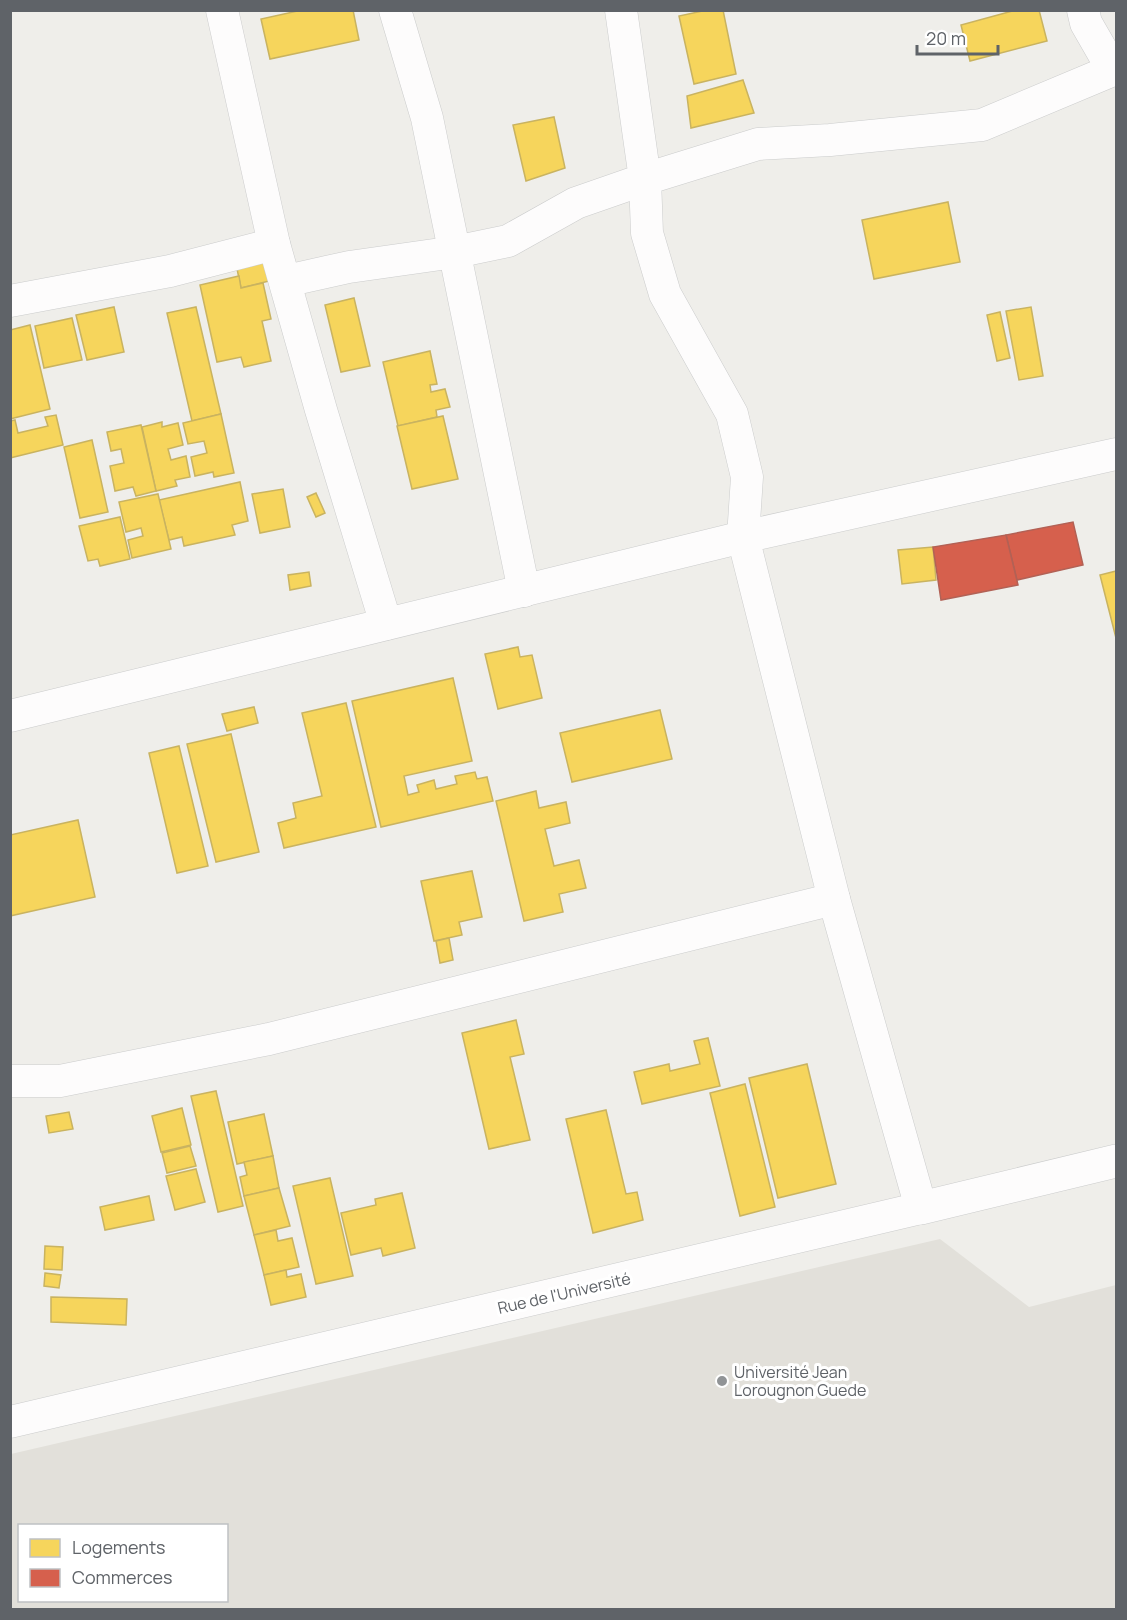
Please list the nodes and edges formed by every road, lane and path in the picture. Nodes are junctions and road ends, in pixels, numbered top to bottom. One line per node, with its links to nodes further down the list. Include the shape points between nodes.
1 (222, 10): 7 (street)
2 (395, 10): 8 (street, via 427,118)
3 (621, 10): 6 (street)
4 (1083, 10): 5 (street, via 1086,23)
5 (1115, 70): 6 (street, via 982,125 758,144)
6 (645, 179): 8 (street, via 576,203 508,241); 12 (street, via 647,233 665,294 732,414 747,477)
7 (274, 244): 9 (street); 10 (street, via 170,271)
8 (455, 252): 9 (street, via 349,267); 13 (street)
9 (286, 281): 14 (street)
10 (10, 301)
11 (1116, 454): 12 (street)
12 (744, 537): 13 (street); 16 (street)
13 (524, 591): 14 (street)
14 (386, 624): 15 (street)
15 (10, 716)
16 (834, 899): 17 (street, via 269,1039 60,1081); 19 (street)
17 (12, 1077)
18 (1116, 1161): 19 (street, Rue de l'Université)
19 (921, 1208): 20 (street, Rue de l'Université)
20 (10, 1422)

